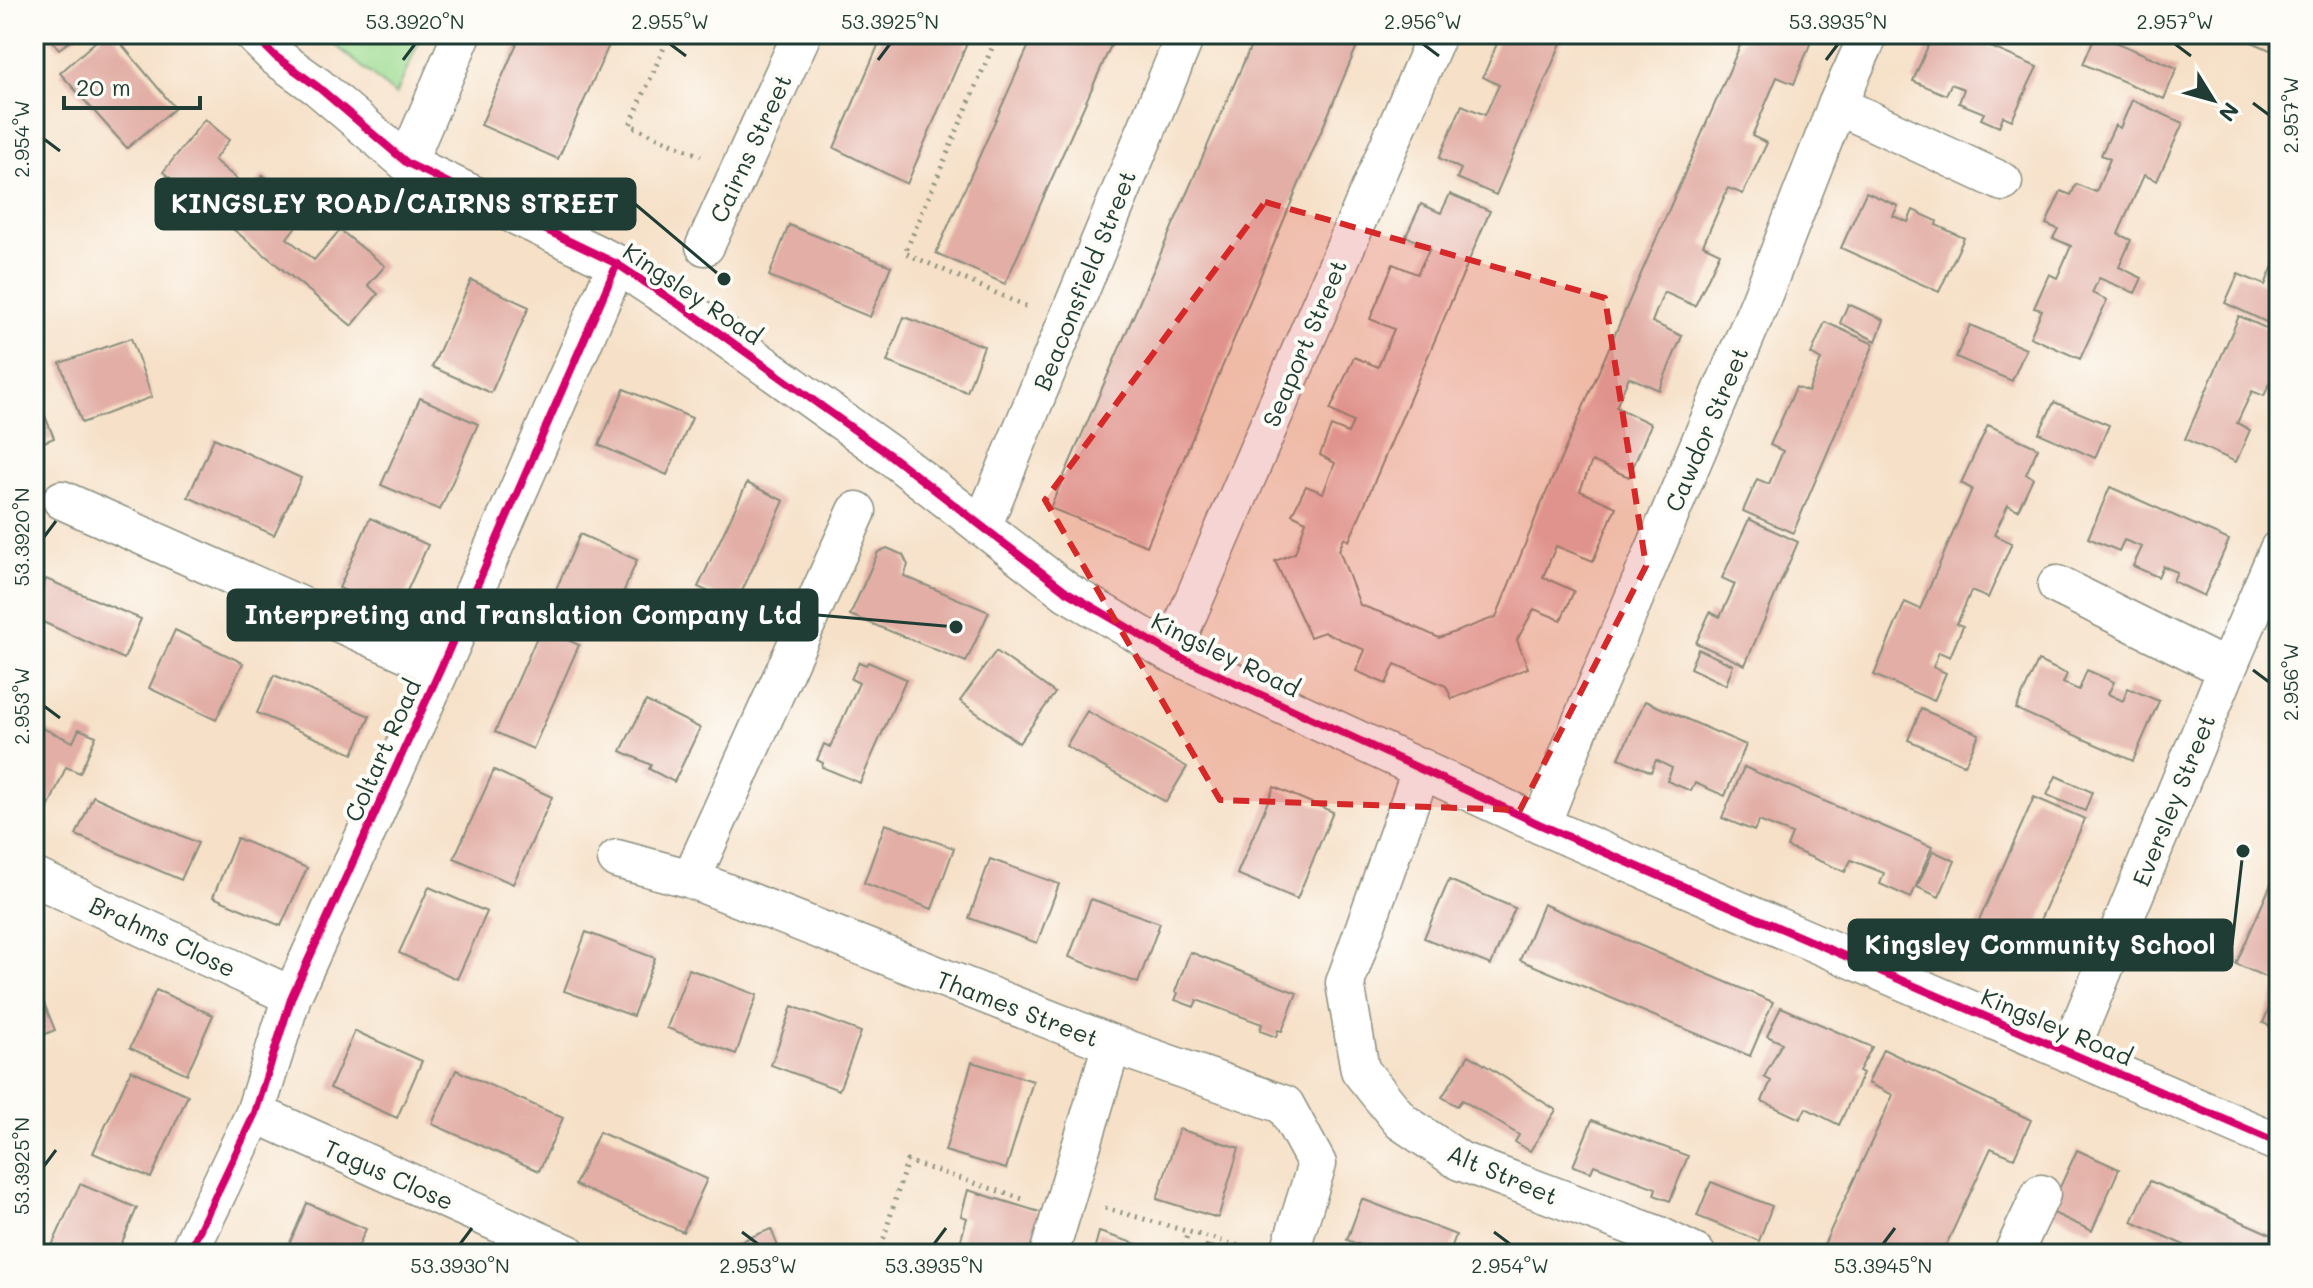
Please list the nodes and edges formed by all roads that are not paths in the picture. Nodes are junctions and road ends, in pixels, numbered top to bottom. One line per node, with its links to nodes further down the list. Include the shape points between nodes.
1 (253, 34): 8 (street, Kingsley Road)
2 (462, 34): 8 (street)
3 (802, 34): 10 (street, Cairns Street)
4 (1186, 34): 14 (street, Beaconsfield Street)
5 (1437, 34): 17 (street, Seaport Street)
6 (1869, 34): 7 (street, Cawdor Street)
7 (1837, 105): 9 (street); 21 (street, Cawdor Street)
8 (407, 163): 11 (street, Kingsley Road)
9 (2003, 182)
10 (705, 246)
11 (617, 264): 14 (street, Kingsley Road, via 891,456); 18 (street, Coltart Road)
12 (62, 500): 18 (street)
13 (857, 511): 24 (street)
14 (982, 527): 17 (street, Kingsley Road, via 1067,592)
15 (2279, 549): 19 (street, Eversley Street)
16 (2057, 585): 19 (street)
17 (1171, 653): 20 (street, Kingsley Road)
18 (441, 668): 25 (street, Coltart Road)
19 (2227, 669): 27 (street, Eversley Street)
20 (1422, 768): 21 (street, Kingsley Road); 31 (street, Alt Street, via 1345,983 1360,1070 1401,1121 1460,1161)
21 (1541, 825): 27 (street, Kingsley Road)
22 (617, 859): 24 (street, Thames Street)
23 (34, 877): 25 (street, Brahms Close)
24 (691, 879): 26 (street, Thames Street)
25 (292, 996): 28 (street, Coltart Road)
26 (1112, 1044): 32 (street, Thames Street, via 1285,1105 1317,1164); 35 (street)
27 (2069, 1053): 29 (street, Kingsley Road)
28 (255, 1113): 33 (street, Coltart Road); 34 (street, Tagus Close)
29 (2279, 1143)
30 (2041, 1194): 37 (street)
31 (1653, 1245): 36 (street, Alt Street)
32 (1272, 1252)
33 (188, 1254)
34 (568, 1254)
35 (1049, 1254)
36 (1696, 1254)
37 (2013, 1254)

